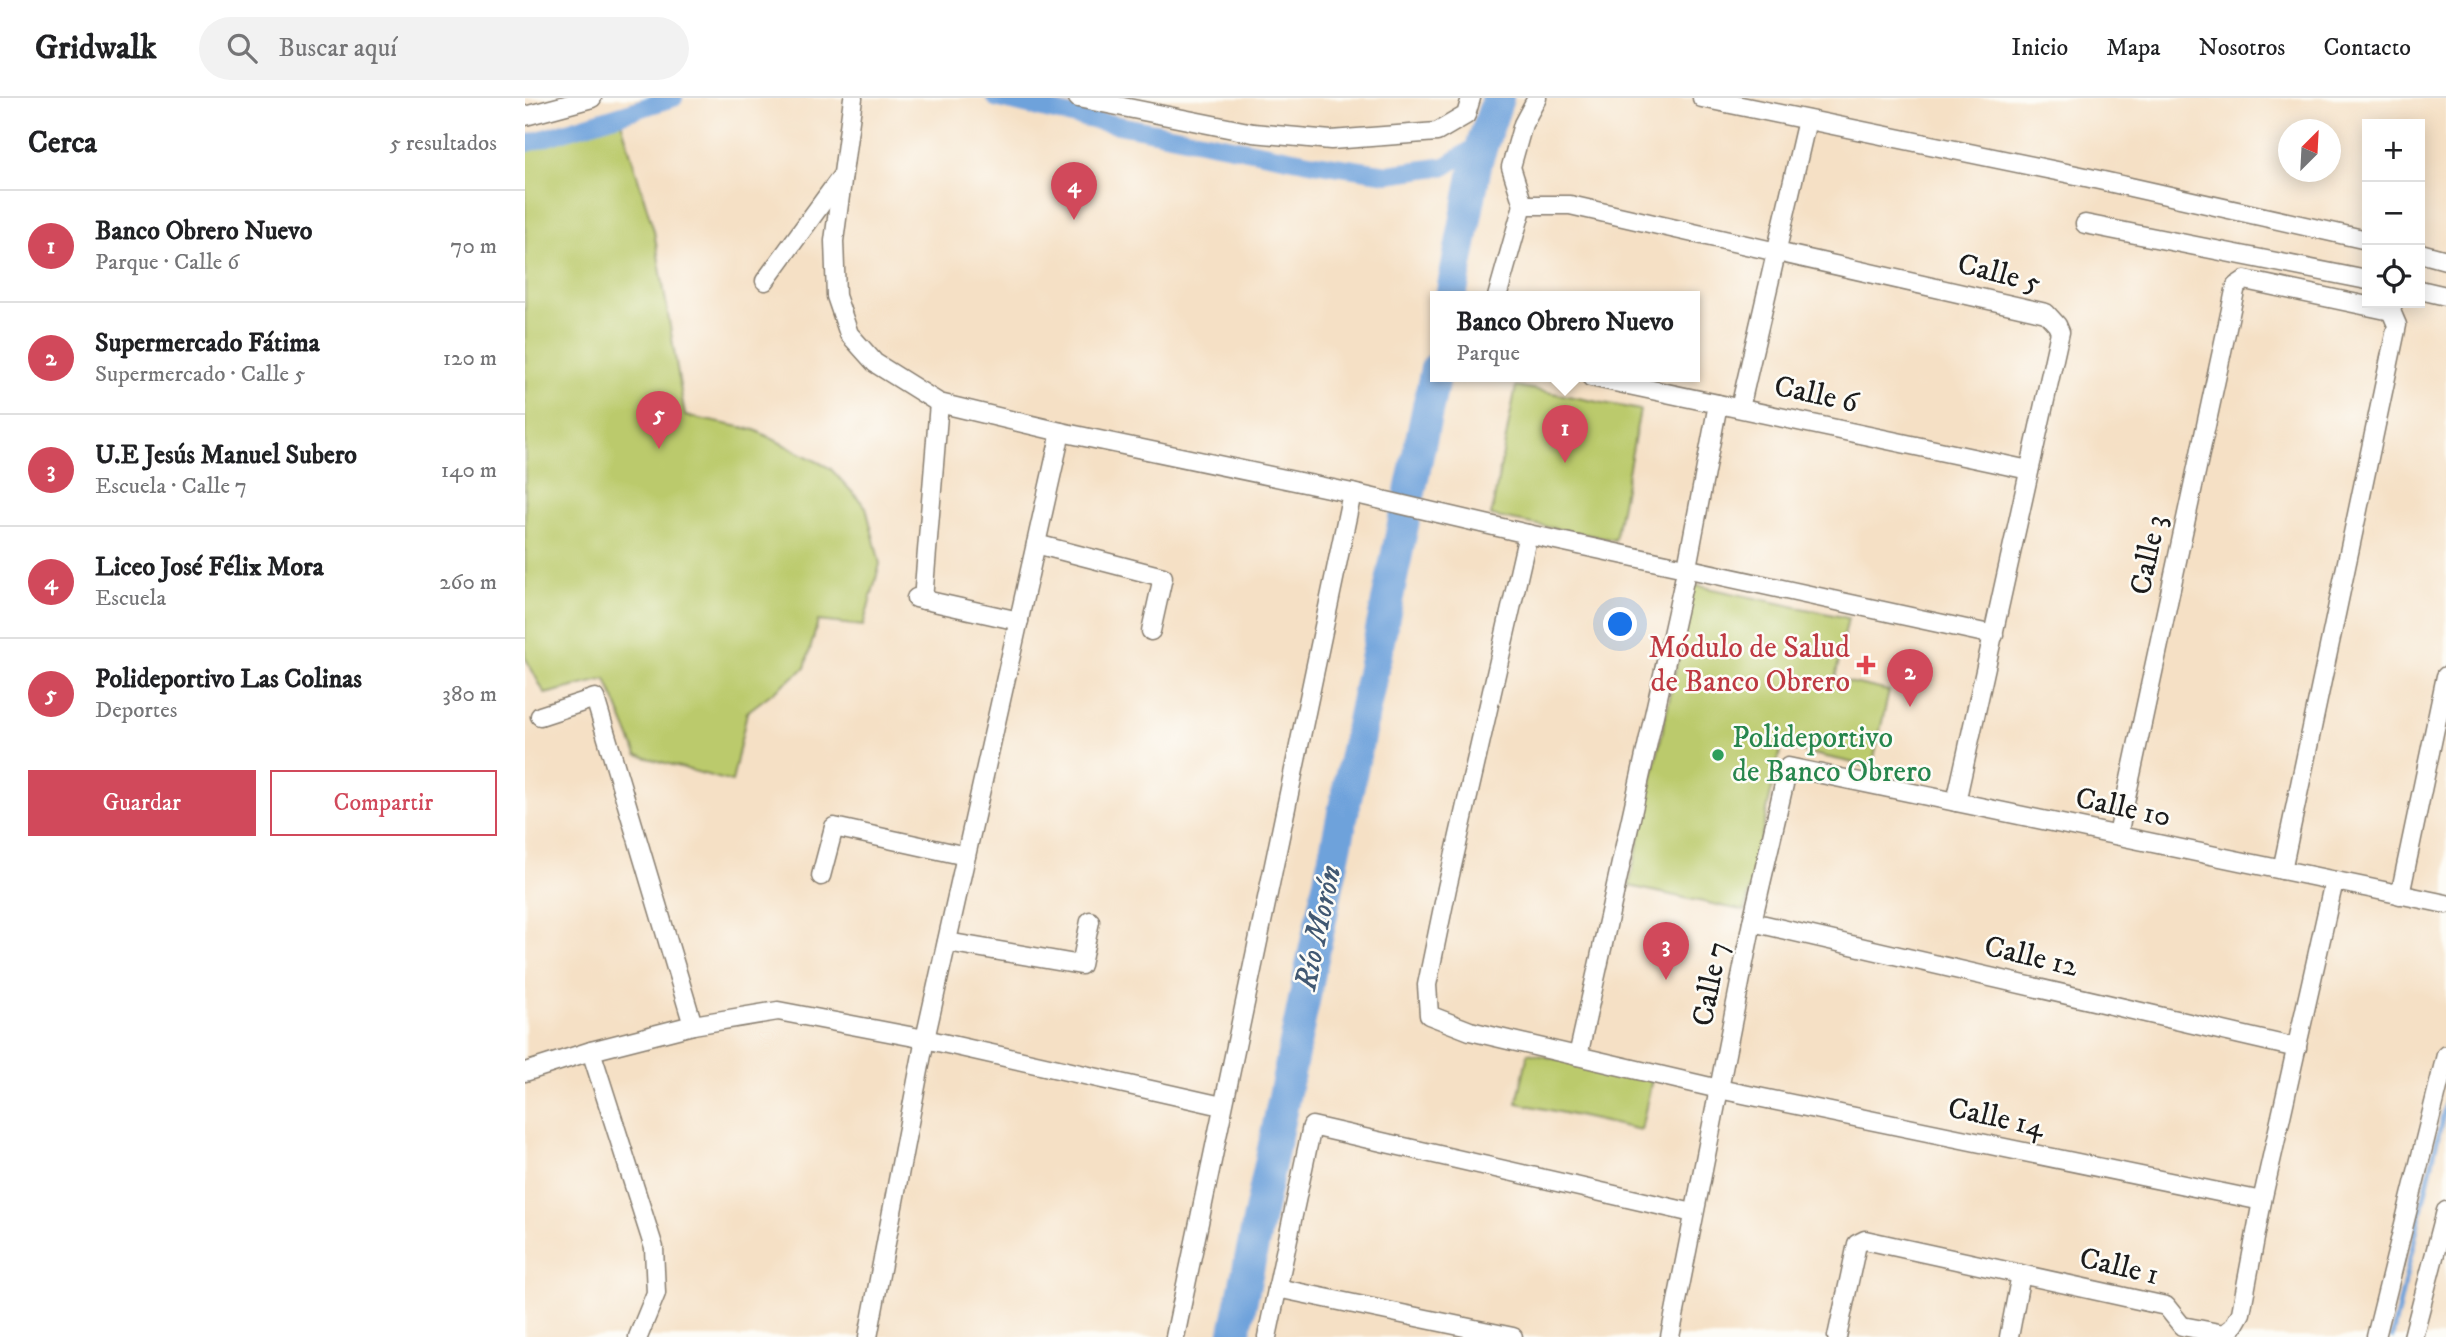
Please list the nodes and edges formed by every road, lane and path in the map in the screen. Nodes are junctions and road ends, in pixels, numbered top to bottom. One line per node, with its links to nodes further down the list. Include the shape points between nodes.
1 (592, 98): 7 (street)
2 (853, 98): 9 (street)
3 (1078, 98): 4 (street, via 1253,133 1331,140 1437,132 1466,115)
4 (1471, 98)
5 (1537, 98): 10 (street, via 1523,124 1511,167)
6 (1702, 98): 8 (street)
7 (525, 116)
8 (1807, 121): 12 (street); 13 (street)
9 (843, 174): 17 (street); 24 (street, via 834,240 836,296 849,334 875,363)
10 (1523, 205): 13 (street, Calle 5, via 1570,205); 18 (street)
11 (2085, 224): 16 (street)
12 (2362, 239)
13 (1777, 252): 26 (street); 28 (street, Calle 5, via 2046,313 2060,332)
14 (2425, 254): 15 (street)
15 (2446, 260)
16 (2362, 279)
17 (765, 281)
18 (1499, 291)
19 (2425, 291): 20 (street)
20 (2446, 296)
21 (2362, 301): 40 (street, Calle 3, via 2245,280 2236,286)
22 (2392, 308): 42 (street, via 2397,325)
23 (1615, 382): 25 (street, Calle 6)
24 (939, 403): 27 (street); 33 (street, via 920,599)
25 (1718, 404): 26 (street, Calle 6); 32 (street)
26 (1740, 408): 28 (street, Calle 6)
27 (1061, 432): 29 (street); 31 (street)
28 (2029, 470): 35 (street, Calle 5)
29 (1352, 493): 30 (street); 58 (street)
30 (1528, 534): 32 (street); 55 (street, Calle 14, via 1427,985 1429,1015 1470,1031)
31 (1036, 544): 33 (street); 34 (street, via 1163,578)
32 (1687, 567): 35 (street); 55 (street)
33 (1019, 621): 41 (street)
34 (1151, 631)
35 (1994, 635): 39 (street, Calle 5)
36 (2446, 676): 45 (street)
37 (540, 716): 50 (street, via 595,698)
38 (1788, 767): 39 (street, Calle 10); 48 (street, Calle 7)
39 (1956, 802): 40 (street, Calle 10)
40 (2117, 835): 42 (street, Calle 10)
41 (966, 856): 43 (street, via 834,827); 49 (street)
42 (2283, 870): 44 (street, Calle 10)
43 (821, 876)
44 (2334, 881): 45 (street, Calle 10); 52 (street, Calle 1)
45 (2400, 895): 46 (street, Calle 10)
46 (2446, 904)
47 (1090, 921): 49 (street, via 1081,965)
48 (1752, 922): 52 (street, Calle 12); 57 (street, Calle 7)
49 (947, 942): 51 (street)
50 (693, 1025): 51 (street, via 778,1011); 53 (street)
51 (925, 1039): 58 (street); 67 (street)
52 (2297, 1048): 59 (street, Calle 1)
53 (591, 1051): 56 (street); 66 (street, via 654,1248 656,1293)
54 (2446, 1055): 74 (street)
55 (1578, 1056): 57 (street, Calle 14)
56 (525, 1072)
57 (1719, 1089): 59 (street, Calle 14); 61 (street, Calle 7)
58 (1222, 1106): 68 (street)
59 (2262, 1201): 65 (street, Calle 1, via 2241,1313)
60 (2446, 1211): 75 (street)
61 (1693, 1213): 63 (street, via 1312,1126); 71 (street, Calle 7)
62 (2021, 1274): 64 (street, Calle 1, via 2166,1306); 72 (street, Calle 1, via 1865,1240 1857,1244); 73 (street)
63 (1277, 1288): 69 (street); 70 (street)
64 (2181, 1331): 65 (street, Calle 1)
65 (2231, 1335)
66 (641, 1336)
67 (868, 1337)
68 (1175, 1337)
69 (1267, 1337)
70 (1513, 1337)
71 (1670, 1337)
72 (1837, 1337)
73 (2009, 1337)
74 (2376, 1337)
75 (2413, 1337)

